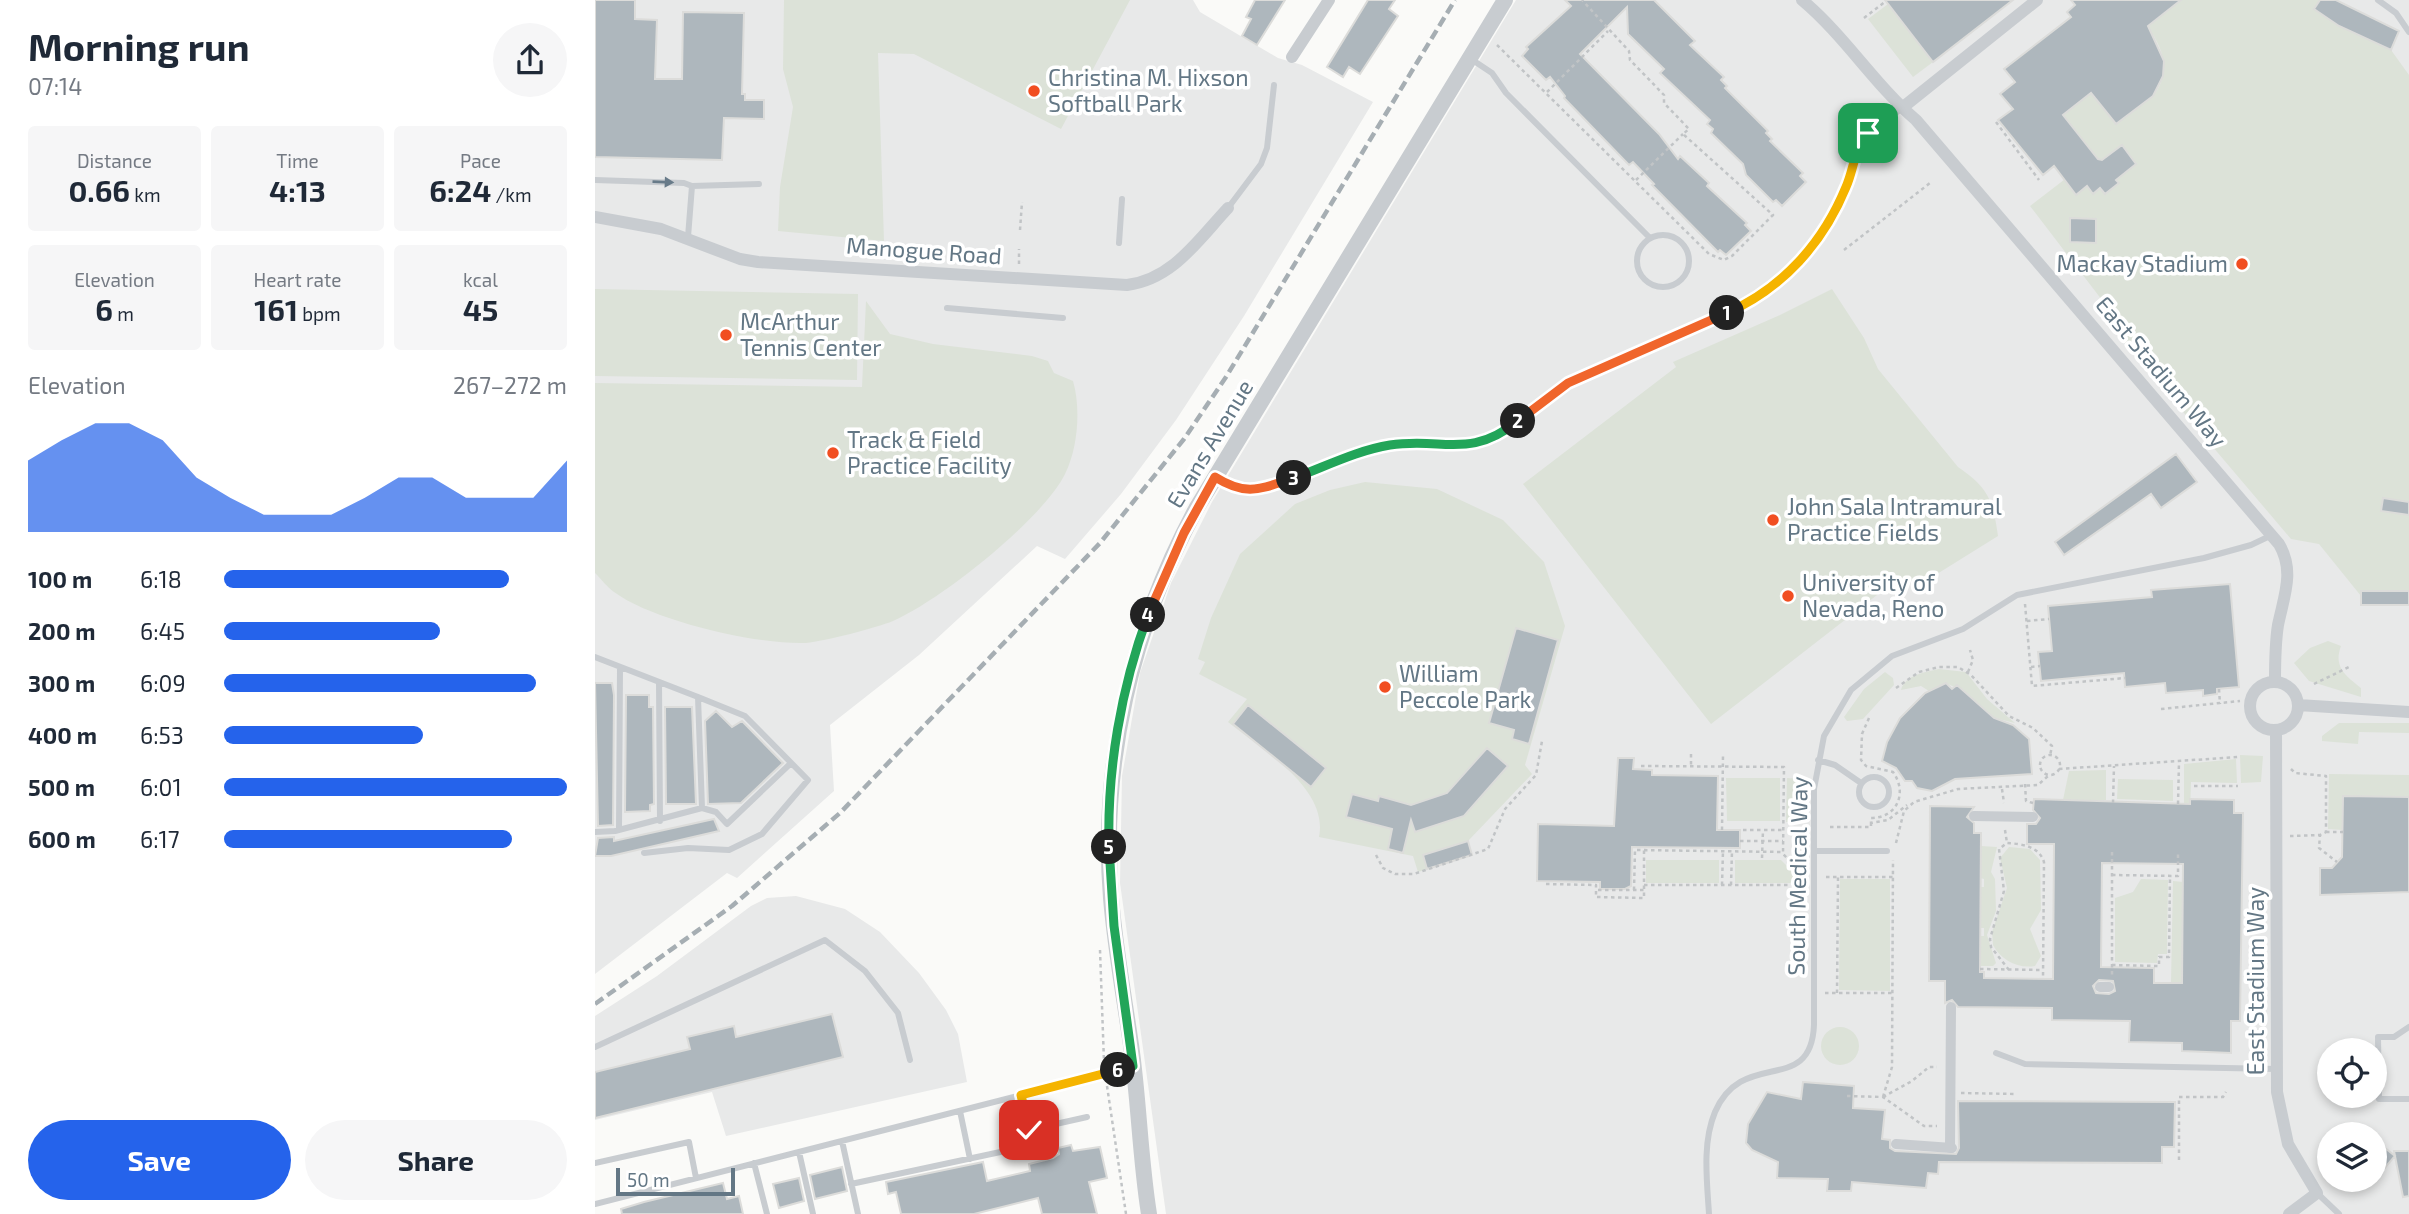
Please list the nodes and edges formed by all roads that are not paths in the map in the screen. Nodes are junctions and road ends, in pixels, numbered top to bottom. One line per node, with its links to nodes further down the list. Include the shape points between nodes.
1 (1329, 0): 7 (street)
2 (1504, 0): 8 (street, Evans Avenue)
3 (1802, 0): 10 (street, East Stadium Way, via 1832,27)
4 (2037, 0): 10 (street)
5 (2378, 0): 6 (lane, via 2396,13)
6 (2409, 32)
7 (1292, 57)
8 (1471, 59): 18 (lane, via 1492,73 1506,93); 22 (street, Evans Avenue)
9 (1274, 85): 15 (lane, via 1261,164)
10 (1902, 108): 22 (lane, via 1860,142 1841,200 1812,247 1749,303 1568,383 1484,442 1389,445 1252,491 1242,491); 23 (street, East Stadium Way)
11 (595, 180): 13 (lane, one-way to 13)
12 (759, 184): 13 (lane)
13 (692, 186): 17 (lane)
14 (1122, 199): 19 (lane)
15 (1228, 208): 17 (street, Manogue Road, via 1170,270 1127,285 758,262)
16 (595, 217): 17 (street, Manogue Road)
17 (688, 237)
18 (1650, 238): 18 (lane, via 1639,250 1641,274 1653,285 1677,283 1689,260 1683,244 1667,235)
19 (1119, 243)
20 (947, 308): 21 (lane)
21 (1063, 318)
22 (1215, 477): 49 (street, Evans Avenue, via 1175,551 1147,618 1115,751 1109,811 1111,896)
23 (2272, 535): 27 (street, East Stadium Way, via 2289,565 2277,635); 32 (lane, South Medical Way, via 2204,558 2017,595 1963,629 1892,656 1866,675 1840,705)
24 (595, 657): 25 (lane)
25 (620, 667): 26 (lane); 39 (lane)
26 (659, 682): 28 (lane); 38 (lane)
27 (2275, 682): 29 (street, via 2293,692); 31 (street, via 2258,688 2250,709 2256,723)
28 (698, 697): 33 (lane, via 745,716); 35 (lane)
29 (2298, 705): 30 (street); 31 (street, via 2294,719)
30 (2409, 712)
31 (2276, 730): 50 (street, East Stadium Way)
32 (1818, 760): 34 (lane, via 1835,765); 41 (lane, South Medical Way)
33 (792, 763): 35 (lane, via 727,824 716,812); 43 (lane, via 808,779 762,834 729,850)
34 (1861, 783): 34 (lane, via 1858,792 1865,805 1875,808 1887,800 1885,781 1870,777)
35 (702, 808): 38 (lane)
36 (1974, 816): 37 (street, bridge)
37 (2033, 817)
38 (660, 821): 39 (lane)
39 (619, 830): 40 (lane)
40 (595, 832)
41 (1814, 851): 42 (lane); 70 (lane, South Medical Way, via 1812,1048 1798,1064 1744,1079 1722,1100 1707,1150)
42 (1890, 852)
43 (644, 853)
44 (1951, 1007): 56 (street, bridge, via 1951,1148)
45 (2409, 1027): 52 (lane, via 2394,1037 2378,1037 2379,1099)
46 (595, 1047): 48 (lane, via 825,940 865,971 898,1013)
47 (1996, 1054): 50 (lane, via 2025,1065)
48 (910, 1060)
49 (1133, 1066): 51 (lane); 69 (street, Evans Avenue)
50 (2277, 1069): 64 (street, East Stadium Way, via 2282,1127)
51 (1021, 1095): 53 (lane); 54 (lane, via 1029,1130)
52 (2409, 1099)
53 (960, 1111): 55 (lane); 59 (lane)
54 (1087, 1118)
55 (842, 1140): 58 (lane); 63 (lane)
56 (1896, 1144)
57 (1005, 1151): 59 (lane)
58 (799, 1152): 61 (lane); 67 (lane)
59 (970, 1159): 63 (lane)
60 (595, 1163): 62 (lane, via 689,1142)
61 (754, 1163): 62 (lane); 66 (lane)
62 (696, 1178): 65 (lane)
63 (851, 1184): 68 (lane)
64 (2317, 1193): 71 (street); 72 (lane, East Stadium Way)
65 (595, 1204)
66 (767, 1214)
67 (813, 1214)
68 (857, 1214)
69 (1149, 1214)
70 (1709, 1214)
71 (2289, 1214)
72 (2339, 1214)

